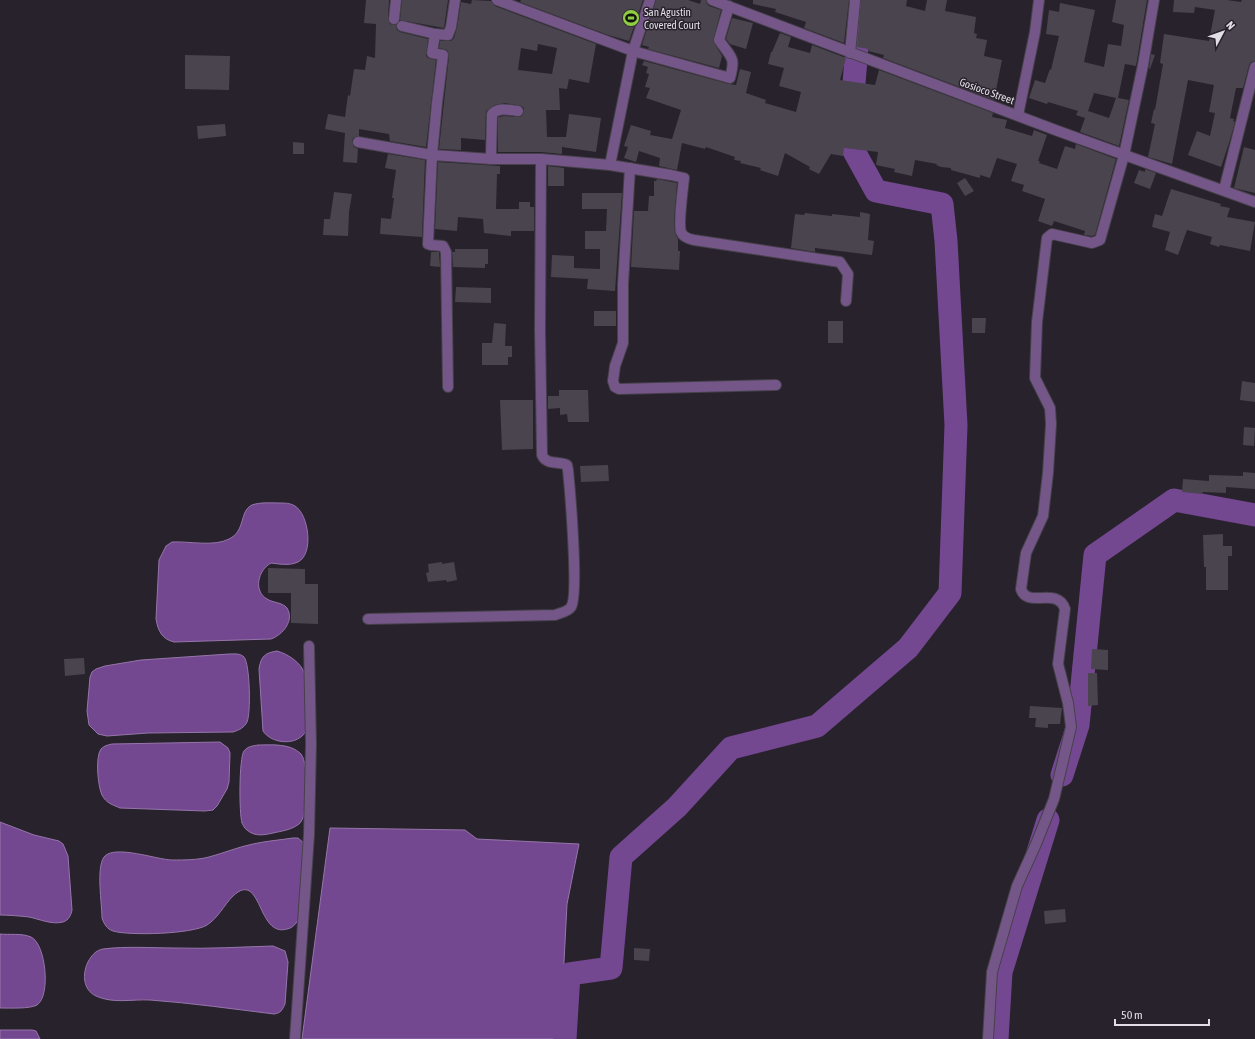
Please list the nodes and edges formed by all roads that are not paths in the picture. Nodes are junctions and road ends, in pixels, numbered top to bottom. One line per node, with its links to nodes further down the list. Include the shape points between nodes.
1 (396, 0): 10 (street, via 398,22)
2 (455, 0): 10 (street, via 448,35)
3 (497, 0): 11 (street)
4 (650, 0): 11 (street)
5 (712, 0): 9 (street, Gosioco Street)
6 (855, 0): 12 (street)
7 (1039, 0): 15 (street)
8 (1154, 0): 18 (street)
9 (729, 6): 11 (street, via 719,40 733,60 730,78); 12 (street, Gosioco Street)
10 (435, 34): 17 (street, via 432,53 443,55)
11 (633, 52): 21 (street)
12 (854, 54): 15 (street, Gosioco Street)
13 (1255, 67): 23 (street)
14 (518, 111): 19 (street, via 501,110 492,114)
15 (1018, 115): 18 (street, Gosioco Street)
16 (358, 142): 17 (street)
17 (432, 155): 19 (street); 27 (street, via 428,244 443,246 446,252)
18 (1124, 155): 23 (street, Gosioco Street); 31 (street, via 1100,240 1092,243 1052,234 1047,238 1036,322 1035,378 1050,408 1048,473 1043,516 1026,553 1021,589 1028,597 1058,599 1065,609 1058,664 1071,726 1054,799 1017,886 992,972)
19 (491, 159): 20 (street)
20 (541, 159): 21 (street); 28 (street, via 542,455 549,462 567,465 568,470 574,569 574,595 571,607 554,615)
21 (610, 164): 22 (street)
22 (630, 168): 25 (street, via 684,178 680,223 681,232 689,239 840,262 848,274); 26 (street, via 623,284 623,343 615,366 615,387 619,389)
23 (1224, 190): 24 (street, Gosioco Street)
24 (1255, 202)
25 (846, 301)
26 (776, 385)
27 (448, 387)
28 (368, 619)
29 (309, 646): 30 (street, via 309,835)
30 (295, 1039)
31 (988, 1039)

